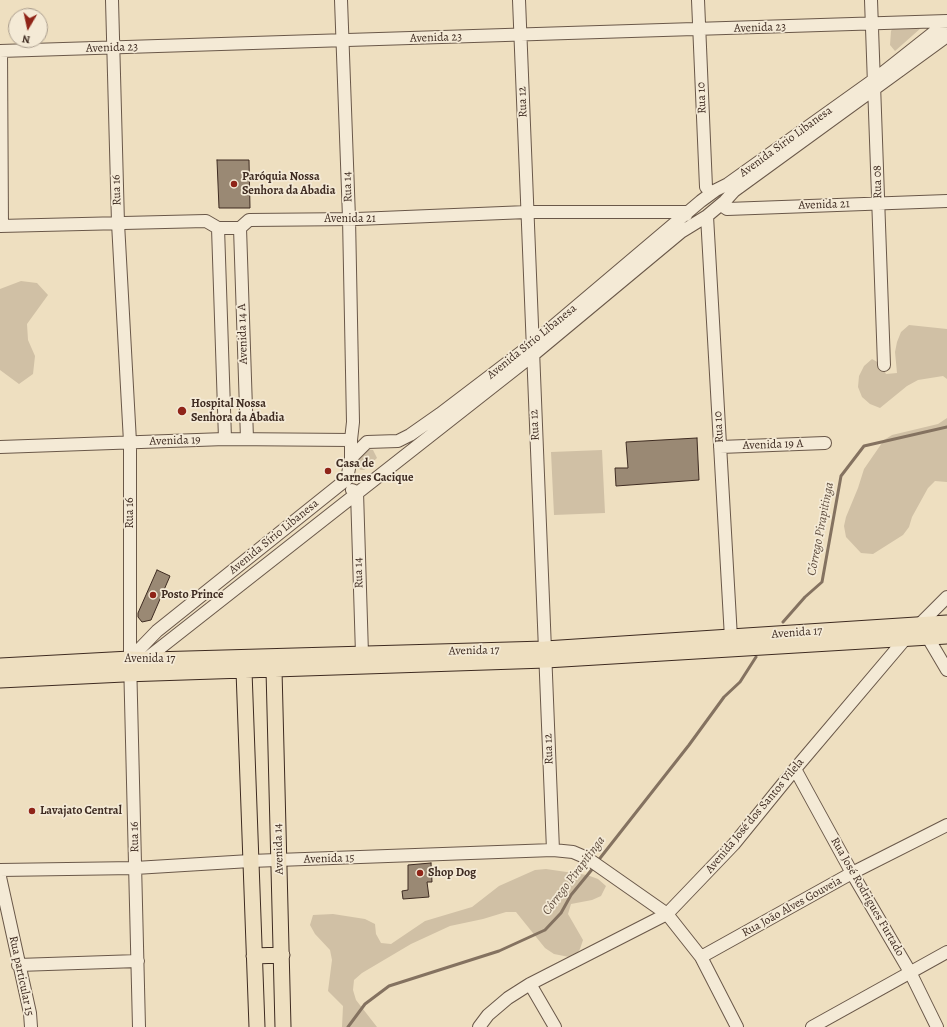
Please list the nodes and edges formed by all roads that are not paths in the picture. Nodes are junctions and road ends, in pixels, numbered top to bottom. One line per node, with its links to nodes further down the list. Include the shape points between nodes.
1 (112, 0): 12 (street, Rua 16)
2 (341, 0): 11 (street, Rua 14)
3 (519, 0): 9 (street, Rua 12)
4 (698, 0): 8 (street, Rua 10)
5 (871, 0): 7 (street, Rua 08)
6 (947, 22): 7 (street, Avenida 23); 14 (street, Avenida Sírio Libanesa)
7 (872, 25): 8 (street, Avenida 23); 14 (street, Rua 08)
8 (699, 30): 9 (street, Avenida 23); 15 (street, Rua 10, via 706,187)
9 (520, 35): 11 (street, Avenida 23); 19 (street, Rua 12)
10 (947, 36): 14 (street, Avenida Sírio Libanesa)
11 (342, 41): 12 (street, Avenida 23); 22 (street, Rua 14)
12 (113, 48): 13 (street, Avenida 23); 23 (street, Rua 16)
13 (1, 51): 25 (street)
14 (875, 84): 15 (street, Avenida Sírio Libanesa); 17 (street, Rua 08); 18 (street, Avenida Sírio Libanesa, via 734,191)
15 (712, 193): 18 (street, via 720,196); 20 (street, Avenida Sírio Libanesa)
16 (947, 201): 17 (street, Avenida 21)
17 (878, 203): 18 (street, Avenida 21, via 727,209); 31 (street, Rua 08)
18 (721, 205): 21 (street, Avenida Sírio Libanesa)
19 (527, 212): 20 (street, Avenida 21); 22 (street, Avenida 21); 30 (street, Rua 12)
20 (687, 212): 24 (street, via 688,220); 30 (street, Avenida Sírio Libanesa)
21 (707, 216): 24 (street, Avenida Sírio Libanesa); 41 (street, Rua 10)
22 (349, 218): 27 (street, Avenida 21, via 249,220); 32 (street, Rua 14)
23 (118, 223): 25 (street, Avenida 21); 26 (street, Avenida 21, via 206,221); 36 (street, Rua 16)
24 (696, 224): 30 (street, Avenida Sírio Libanesa, via 681,232)
25 (1, 226)
26 (218, 228): 27 (street, Avenida 21); 29 (street, Avenida 14 A)
27 (240, 228): 28 (street, Avenida 14 A)
28 (243, 334): 29 (street); 34 (street, Avenida 14 A)
29 (221, 336): 33 (street, Avenida 14 A)
30 (532, 350): 38 (street, Avenida Sírio Libanesa, via 410,435 398,441); 43 (street, Avenida Sírio Libanesa); 54 (street, Rua 12)
31 (884, 365)
32 (353, 422): 35 (street, Rua 14); 37 (street)
33 (225, 439): 34 (street, Avenida 19); 36 (street, Avenida 19)
34 (247, 439): 35 (street, Avenida 19)
35 (350, 440): 42 (street, Rua 14)
36 (130, 442): 40 (street, Avenida 19); 55 (street, Rua 16)
37 (367, 442): 38 (street, Avenida Sírio Libanesa); 42 (street)
38 (387, 442): 43 (street, via 394,445 398,453)
39 (825, 443): 41 (street, Avenida 19 A)
40 (0, 447)
41 (720, 448): 52 (street, Rua 10)
42 (351, 458): 44 (street)
43 (395, 463): 45 (street, Avenida Sírio Libanesa)
44 (347, 478): 45 (street, via 347,485); 55 (street, Avenida Sírio Libanesa, via 157,631)
45 (356, 492): 53 (street, Rua 14); 55 (street, Avenida Sírio Libanesa)
46 (947, 597): 48 (street, Avenida José dos Santos Vilela)
47 (947, 623): 48 (main road, Avenida 17)
48 (920, 625): 50 (street); 51 (street, Avenida José dos Santos Vilela); 52 (main road, Avenida 17)
49 (947, 636): 50 (main road, Avenida 17)
50 (929, 637): 51 (main road, Avenida 17); 58 (street)
51 (906, 638): 52 (main road, Avenida 17); 61 (street, Avenida José dos Santos Vilela)
52 (733, 643): 54 (main road, Avenida 17)
53 (362, 654): 54 (main road, Avenida 17); 55 (main road, Avenida 17)
54 (545, 655): 57 (main road, Avenida 17); 63 (street, Rua 12)
55 (135, 664): 56 (main road, Avenida 17); 59 (main road, Avenida 17); 60 (main road, Avenida 17); 66 (street, Rua 16)
56 (0, 666)
57 (274, 670): 59 (main road, Avenida 17); 64 (main road, Avenida 14)
58 (947, 670)
59 (244, 671): 65 (main road)
60 (0, 680)
61 (795, 769): 68 (street, Rua José Rodrigues Furtado); 70 (street, Avenida José dos Santos Vilela, via 734,844)
62 (947, 825): 68 (street, Rua João Alves Gouveia)
63 (553, 850): 64 (street, Avenida 15); 70 (street, Avenida 15, via 573,852 587,858)
64 (280, 861): 65 (street, Avenida 15); 72 (main road, Avenida 14)
65 (250, 862): 66 (street, Avenida 15); 73 (main road)
66 (135, 868): 67 (street, Avenida 15); 75 (street, Rua 16)
67 (0, 870)
68 (852, 874): 74 (street, Rua João Alves Gouveia); 77 (street, Rua José Rodrigues Furtado)
69 (0, 877): 76 (street, Rua particular 15)
70 (667, 914): 74 (street, Avenida 15); 78 (street, Avenida José dos Santos Vilela)
71 (947, 952): 77 (street)
72 (282, 955): 73 (main road); 82 (main road, Avenida 14)
73 (254, 956): 81 (main road)
74 (701, 957): 85 (street, Avenida 15)
75 (138, 961): 76 (street); 80 (street, Rua 16)
76 (18, 965): 79 (street, Rua particular 15)
77 (910, 972): 86 (street); 87 (street, Rua José Rodrigues Furtado)
78 (530, 984): 83 (street, Avenida José dos Santos Vilela, via 508,998 488,1015); 84 (street)
79 (31, 1027)
80 (140, 1027)
81 (257, 1027)
82 (283, 1027)
83 (479, 1027)
84 (555, 1027)
85 (737, 1027)
86 (812, 1027)
87 (937, 1027)

